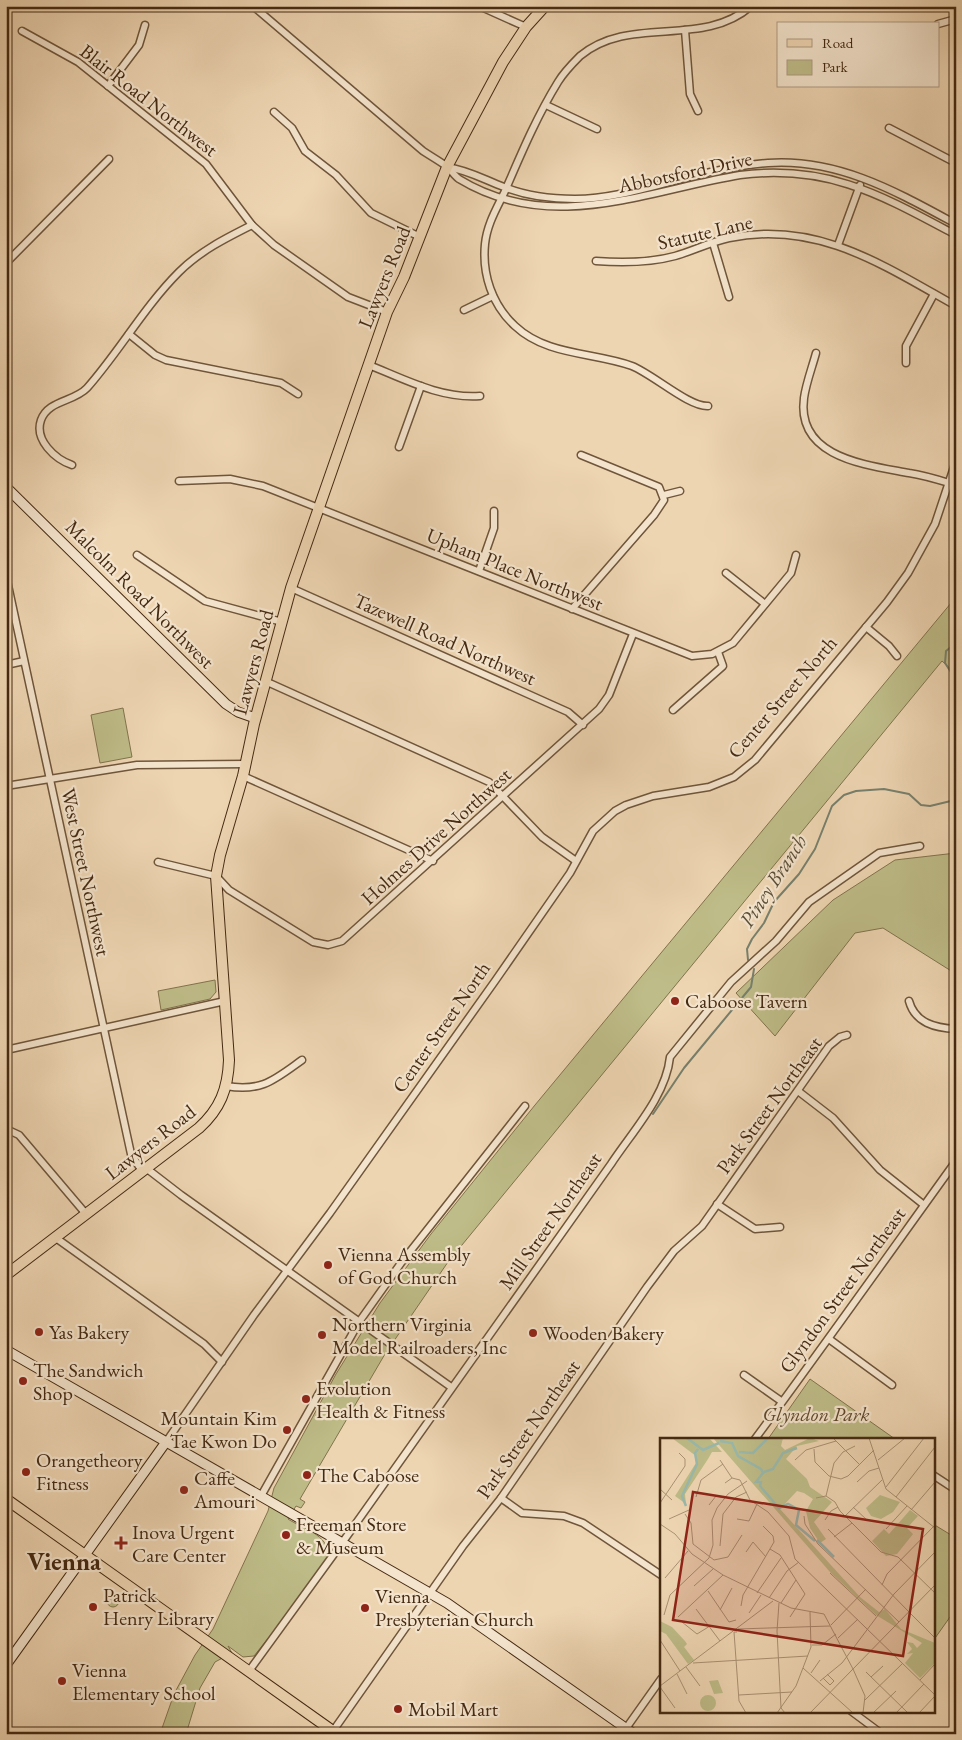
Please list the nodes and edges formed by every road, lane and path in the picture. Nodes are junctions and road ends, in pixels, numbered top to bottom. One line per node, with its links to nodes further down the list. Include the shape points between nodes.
1 (253, 6): 19 (street, Abbotsford Drive)
2 (478, 6): 8 (street)
3 (546, 6): 8 (main road, Lawyers Road)
4 (751, 6): 9 (street, via 732,20)
5 (956, 19): 6 (street)
6 (940, 23)
7 (145, 25): 11 (street, via 139,45)
8 (526, 27): 19 (main road, Lawyers Road, via 503,62)
9 (685, 30): 12 (street, via 629,34 592,48 565,72); 13 (street, via 690,94)
10 (22, 31): 11 (street, Blair Road Northwest, via 71,58)
11 (108, 86): 25 (street, Blair Road Northwest, via 206,164)
12 (546, 105): 16 (street); 22 (street)
13 (698, 111)
14 (274, 112): 27 (street, via 292,128 304,151 336,175 371,213)
15 (889, 128): 18 (street)
16 (597, 129)
17 (110, 158): 31 (street)
18 (956, 164)
19 (447, 167): 22 (street, Abbotsford Drive, via 464,170); 23 (street, Abbotsford Drive, via 458,178); 27 (main road, Lawyers Road)
20 (863, 178): 21 (street); 22 (street, Abbotsford Drive, via 821,167 770,163 736,166 606,196 577,199 542,197); 24 (street, Abbotsford Drive)
21 (859, 187): 23 (street, Abbotsford Drive, via 822,176 760,172 600,206 560,207); 26 (street, Abbotsford Drive); 29 (street)
22 (506, 188): 23 (street)
23 (502, 197): 33 (street, via 490,221 485,243 486,273)
24 (956, 224)
25 (252, 225): 37 (street, Blair Road Northwest, via 274,245 348,297); 38 (street, via 192,260)
26 (956, 235)
27 (420, 237): 37 (main road, Lawyers Road)
28 (713, 243): 29 (street, Statute Lane, via 748,235 786,234); 30 (street, Statute Lane, via 662,260); 34 (street)
29 (838, 245): 32 (street, Statute Lane)
30 (596, 262)
31 (6, 263)
32 (934, 294): 35 (street, Statute Lane); 40 (street, via 906,346)
33 (493, 296): 36 (street); 45 (street, via 511,322 537,342 634,367 690,402)
34 (729, 297)
35 (956, 306)
36 (464, 310)
37 (387, 312): 41 (main road, Lawyers Road)
38 (129, 334): 43 (street, via 166,360 281,383); 49 (street, via 86,389 50,408 42,418 40,432 44,441 59,459)
39 (816, 354): 51 (street, via 804,408 809,428 819,443 835,454 863,464)
40 (906, 363)
41 (369, 365): 42 (street); 55 (main road, Lawyers Road)
42 (421, 386): 44 (street, via 449,395); 46 (street)
43 (298, 394)
44 (480, 396)
45 (708, 406)
46 (400, 447)
47 (582, 455): 54 (street, via 654,485)
48 (956, 461): 51 (street, Center Street North)
49 (72, 465)
50 (179, 482): 55 (street, Upham Place Northwest, via 213,478 247,482)
51 (949, 483): 66 (street, Center Street North, via 931,533 908,573)
52 (6, 487): 74 (street, Malcolm Road Northwest, via 226,704)
53 (680, 492): 54 (street)
54 (664, 495): 64 (street, via 663,504)
55 (320, 507): 59 (street, Upham Place Northwest); 62 (main road, Lawyers Road)
56 (494, 511): 59 (street, via 494,528)
57 (137, 556): 65 (street, via 205,601)
58 (796, 556): 63 (street, Upham Place Northwest, via 790,573)
59 (479, 571): 64 (street, Upham Place Northwest)
60 (726, 573): 63 (street)
61 (6, 576): 70 (street, West Street Northwest)
62 (291, 588): 65 (main road, Lawyers Road); 75 (street, Tazewell Road Northwest, via 568,712)
63 (765, 604): 68 (street, Upham Place Northwest, via 733,643)
64 (572, 609): 67 (street, Upham Place Northwest)
65 (282, 622): 72 (main road, Lawyers Road)
66 (866, 627): 69 (street); 83 (street, Center Street North, via 746,768 734,777 709,787 626,804 593,831)
67 (633, 634): 68 (street, Upham Place Northwest, via 684,654 701,656); 75 (street, Holmes Drive Northwest, via 606,700)
68 (718, 652): 73 (street, via 723,666)
69 (897, 656)
70 (24, 661): 71 (street); 78 (street, West Street Northwest)
71 (6, 664)
72 (265, 681): 74 (main road, Lawyers Road); 80 (street, via 483,779)
73 (673, 710)
74 (255, 718): 76 (main road, Lawyers Road)
75 (583, 725): 80 (street, Holmes Drive Northwest)
76 (246, 764): 77 (main road, Lawyers Road); 78 (street, via 137,765)
77 (243, 776): 82 (street); 85 (main road, Lawyers Road)
78 (49, 778): 79 (street); 88 (street, West Street Northwest)
79 (6, 786)
80 (504, 796): 82 (street, Holmes Drive Northwest); 83 (street, via 542,837)
81 (920, 846): 112 (street, Mill Street Northeast, via 880,853 862,863 809,902 776,941 731,982 670,1057 669,1072 650,1107)
82 (433, 861): 85 (street, Holmes Drive Northwest, via 352,934 328,945 313,942 229,890)
83 (576, 861): 104 (street, Center Street North, via 495,981)
84 (158, 862): 85 (street)
85 (216, 876): 86 (main road, Lawyers Road)
86 (224, 1001): 88 (street); 93 (main road, Lawyers Road, via 229,1060)
87 (909, 1001): 89 (street, via 923,1022 939,1028)
88 (102, 1028): 91 (street); 98 (street, West Street Northwest, via 131,1154)
89 (956, 1029)
90 (847, 1035): 94 (street, Park Street Northeast, via 830,1046)
91 (6, 1050)
92 (302, 1060): 93 (street, via 265,1085 248,1089)
93 (226, 1086): 98 (main road, Lawyers Road, via 210,1118)
94 (798, 1091): 99 (street, Park Street Northeast); 100 (street, via 834,1118 880,1170)
95 (525, 1106): 106 (street, via 418,1240)
96 (6, 1129): 101 (street, via 19,1135)
97 (956, 1161): 100 (street, Glyndon Street Northeast)
98 (144, 1170): 101 (main road, Lawyers Road); 104 (street)
99 (717, 1204): 102 (street, via 754,1229); 119 (street, Park Street Northeast, via 694,1235 674,1251 647,1287)
100 (924, 1205): 107 (street, Glyndon Street Northeast)
101 (86, 1214): 103 (main road, Lawyers Road)
102 (780, 1227)
103 (56, 1238): 105 (main road, Lawyers Road); 109 (street, via 204,1344)
104 (287, 1271): 106 (street); 109 (street, Center Street North)
105 (6, 1275)
106 (359, 1322): 112 (street); 118 (street)
107 (829, 1340): 111 (street); 113 (street, Glyndon Street Northeast)
108 (6, 1350): 115 (street)
109 (222, 1362): 115 (street, Center Street North)
110 (744, 1375): 113 (street)
111 (892, 1385)
112 (451, 1387): 121 (street, Mill Street Northeast)
113 (781, 1401): 114 (street, Glyndon Street Northeast)
114 (756, 1438)
115 (166, 1442): 118 (street); 122 (street, Center Street North)
116 (934, 1476): 117 (street)
117 (956, 1490)
118 (261, 1496): 121 (street)
119 (501, 1498): 123 (street, via 522,1513 564,1516 583,1523); 124 (street, Park Street Northeast)
120 (6, 1499): 122 (main road)
121 (342, 1543): 124 (street); 126 (street, Mill Street Northeast)
122 (85, 1555): 125 (street, Center Street North); 126 (main road)
123 (660, 1574)
124 (430, 1594): 129 (street, via 463,1613); 130 (street, Park Street Northeast)
125 (6, 1665)
126 (249, 1671): 130 (main road)
127 (660, 1680): 129 (street)
128 (852, 1712): 132 (street)
129 (624, 1731): 131 (street)
130 (334, 1733)
131 (634, 1734)
132 (882, 1734)

